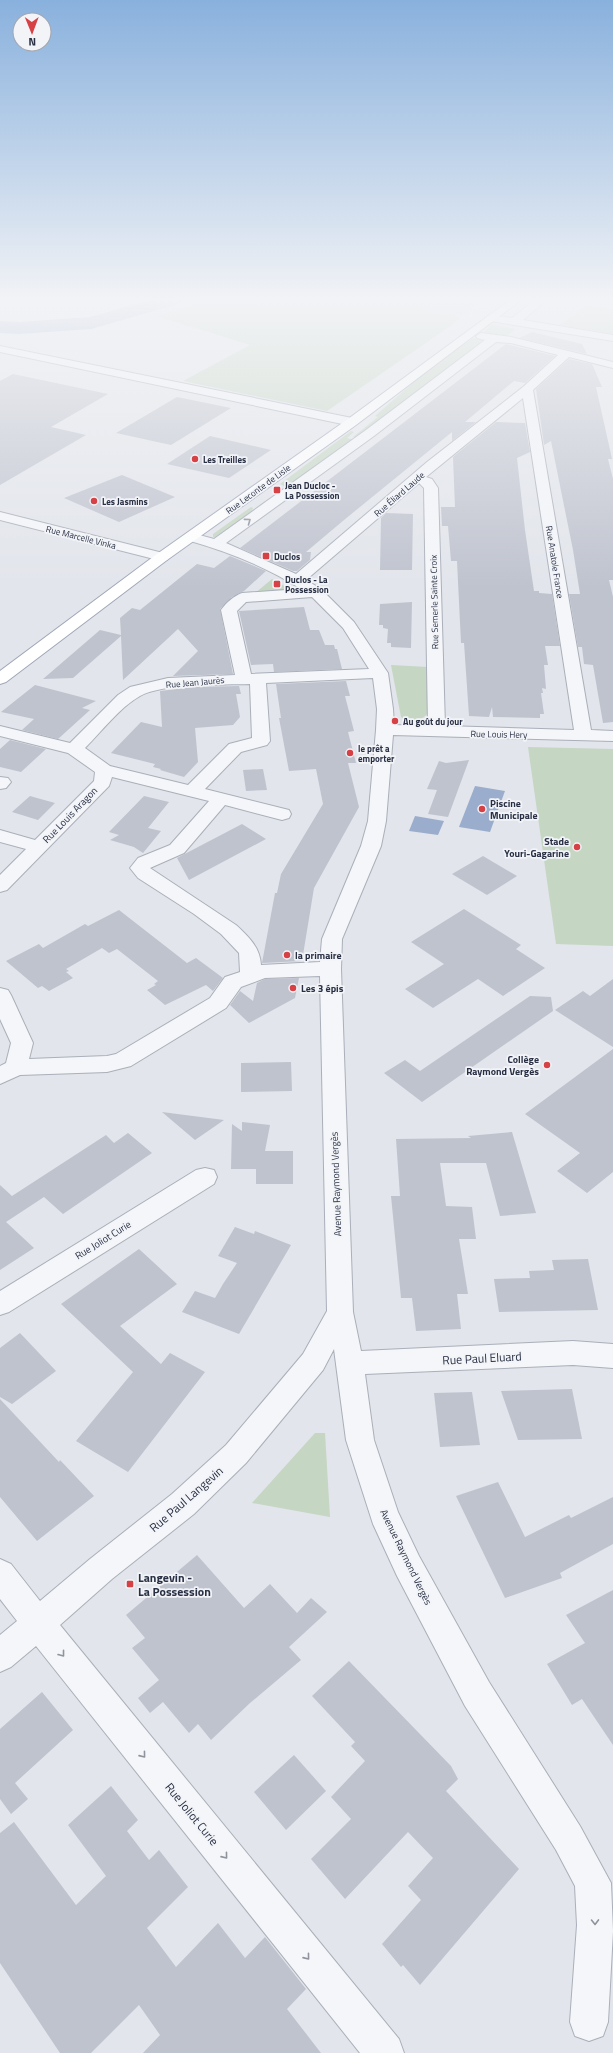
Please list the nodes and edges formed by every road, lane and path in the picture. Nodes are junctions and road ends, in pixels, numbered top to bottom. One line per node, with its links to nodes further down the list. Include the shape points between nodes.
1 (228, 396): 8 (street)
2 (387, 396): 8 (main road, Rue Leconte de Lisle)
3 (419, 396): 12 (street, one-way to 3)
4 (518, 396): 6 (street, Rue Éliard Laude)
5 (528, 396): 7 (street, Rue Anatole France)
6 (502, 408): 7 (street, via 517,407); 9 (street, Rue Éliard Laude)
7 (530, 411): 22 (street, Rue Anatole France)
8 (352, 422): 11 (main road, Rue Leconte de Lisle)
9 (418, 478): 14 (street, Rue Éliard Laude); 21 (street, Rue Semerle Sainte Croix, via 431,488)
10 (0, 516): 13 (street, Rue Marcelle Vinka)
11 (192, 537): 12 (street, Avenue Raymond Vergès); 13 (main road, Rue Leconte de Lisle)
12 (216, 544): 14 (street, Avenue Raymond Vergès)
13 (162, 557): 18 (main road, Rue Leconte de Lisle)
14 (297, 580): 15 (street, Avenue Raymond Vergès)
15 (316, 592): 16 (street, Avenue Raymond Vergès, via 349,625); 17 (street, via 242,598 229,610)
16 (380, 673): 17 (street, Rue Jean Jaurès); 19 (street, Avenue Raymond Vergès)
17 (251, 678): 24 (street, Rue Jean Jaurès, via 168,683 136,691 124,699); 26 (street, via 261,740 235,748)
18 (0, 680)
19 (385, 730): 21 (street, Rue Louis Hery); 32 (street, Avenue Raymond Vergès, via 378,821 371,846 332,939)
20 (0, 731): 24 (street)
21 (437, 732): 22 (street, Rue Louis Hery)
22 (583, 736): 23 (street, Rue Louis Hery)
23 (613, 736)
24 (74, 749): 25 (street)
25 (104, 770): 26 (street); 30 (street, Rue Louis Aragon, via 103,782)
26 (192, 792): 27 (street)
27 (220, 800): 28 (street); 33 (street, via 177,849 145,862 140,868 145,874 222,925 238,940 249,952)
28 (282, 814)
29 (0, 836): 30 (street)
30 (40, 847): 31 (street, Rue Louis Aragon)
31 (0, 886)
32 (330, 969): 33 (street, via 263,972); 38 (street, Avenue Raymond Vergès)
33 (251, 976): 35 (street, via 233,982 218,1003 122,1060 107,1064)
34 (0, 995): 35 (street, via 22,1042)
35 (8, 1072)
36 (205, 1177): 37 (street, Rue Joliot Curie)
37 (0, 1304)
38 (340, 1312): 40 (street, Avenue Raymond Vergès); 42 (street, Rue Paul Langevin, via 313,1362 236,1454 184,1504 101,1569)
39 (613, 1356): 40 (street, Rue Paul Eluard, via 573,1353)
40 (350, 1363): 44 (street, Avenue Raymond Vergès, one-way to 44, via 360,1440 384,1514 408,1566 477,1694 568,1838 593,1883 595,1925)
41 (0, 1574): 42 (street, Rue Joliot Curie)
42 (38, 1623): 43 (street, Rue Paul Langevin); 45 (street, Rue Joliot Curie, one-way to 45)
43 (0, 1656)
44 (589, 2022)
45 (385, 2053)

